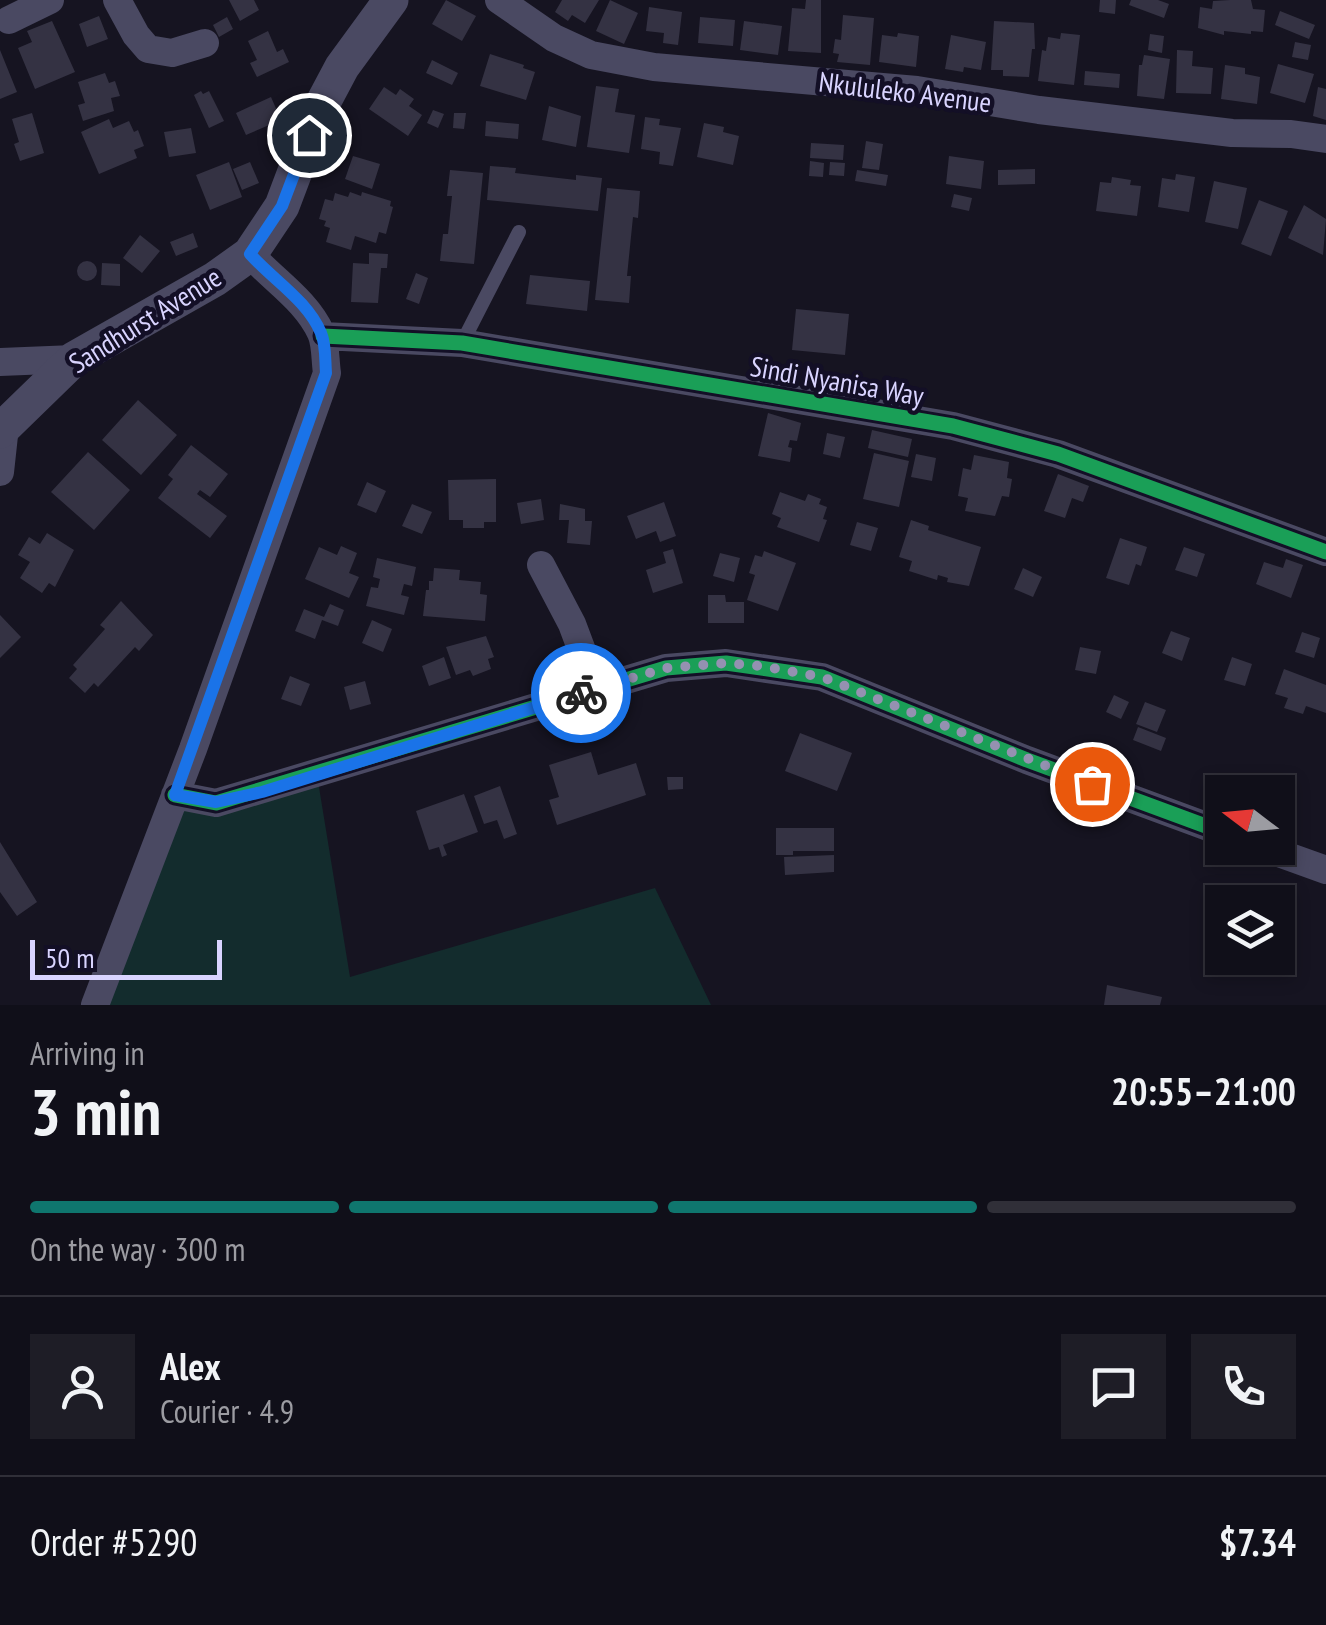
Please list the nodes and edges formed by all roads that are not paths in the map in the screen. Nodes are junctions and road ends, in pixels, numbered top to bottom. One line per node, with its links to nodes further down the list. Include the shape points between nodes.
1 (50, 0): 5 (street)
2 (116, 0): 6 (street, via 148,49 172,53)
3 (391, 0): 9 (street, via 342,67 282,206)
4 (500, 0): 7 (street, Nkululeko Avenue, via 591,55 654,67 918,90 1232,133)
5 (10, 20)
6 (205, 43)
7 (1326, 139)
8 (519, 232): 11 (lane)
9 (250, 254): 10 (street, via 298,300); 12 (street, Sandhurst Avenue)
10 (323, 336): 11 (street, Sindi Nyanisa Way); 19 (street, via 326,373 319,398)
11 (462, 342): 16 (street, Sindi Nyanisa Way, via 953,426 1058,454)
12 (74, 359): 13 (street); 14 (street, Sandhurst Avenue)
13 (0, 362)
14 (3, 429): 15 (street)
15 (0, 472)
16 (1326, 552)
17 (541, 564): 18 (street)
18 (596, 688): 19 (street, via 262,792 216,802); 20 (street, via 666,668 726,663 822,677)
19 (175, 795): 23 (street)
20 (1205, 826)
21 (1295, 859): 22 (street)
22 (1326, 870)
23 (96, 1005)

